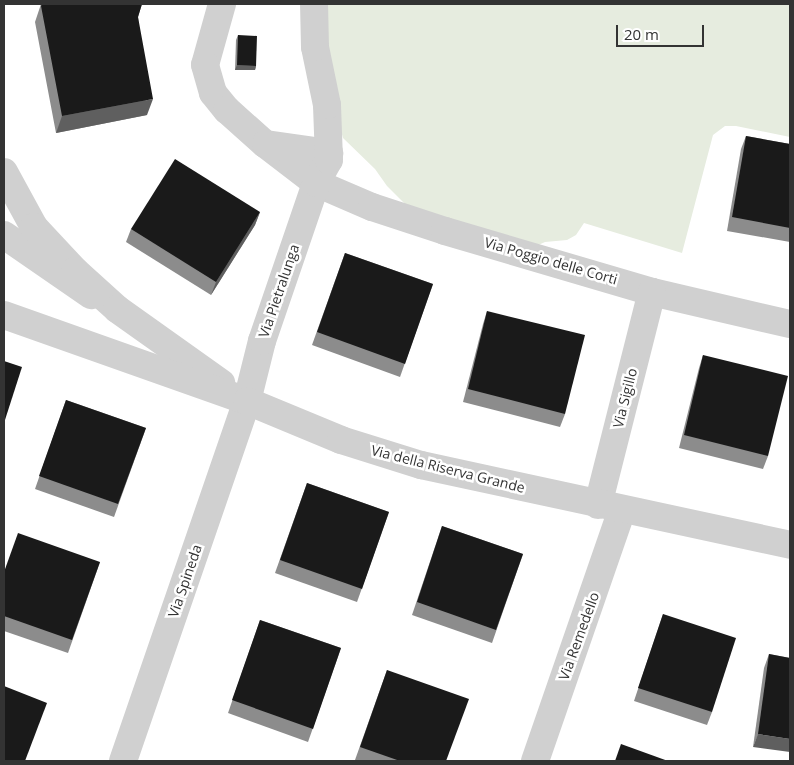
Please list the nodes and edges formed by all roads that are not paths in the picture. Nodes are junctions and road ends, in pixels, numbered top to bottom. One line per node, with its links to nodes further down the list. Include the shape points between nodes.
1 (222, 4): 3 (street, Via Poggio delle Corti, via 207,50 208,78 220,103)
2 (314, 4): 4 (street, via 315,47 327,106)
3 (265, 144): 4 (street); 6 (street, Via Poggio delle Corti)
4 (329, 153): 6 (street, via 324,171)
5 (4, 172): 9 (street, via 21,207 41,236)
6 (316, 183): 8 (street, Via Poggio delle Corti, via 390,213); 12 (street, Via Pietralunga, via 262,341)
7 (4, 236): 9 (street, via 72,283)
8 (652, 292): 11 (street, Via Poggio delle Corti); 13 (street, Via Sigillo)
9 (117, 309): 12 (street)
10 (4, 315): 12 (street, Via della Riserva Grande)
11 (790, 324)
12 (247, 401): 13 (street, Via della Riserva Grande, via 341,440 421,465); 15 (street, Via Spineda)
13 (610, 507): 14 (street, Via della Riserva Grande); 16 (street, Via Remedello)
14 (790, 545)
15 (123, 761)
16 (535, 761)

